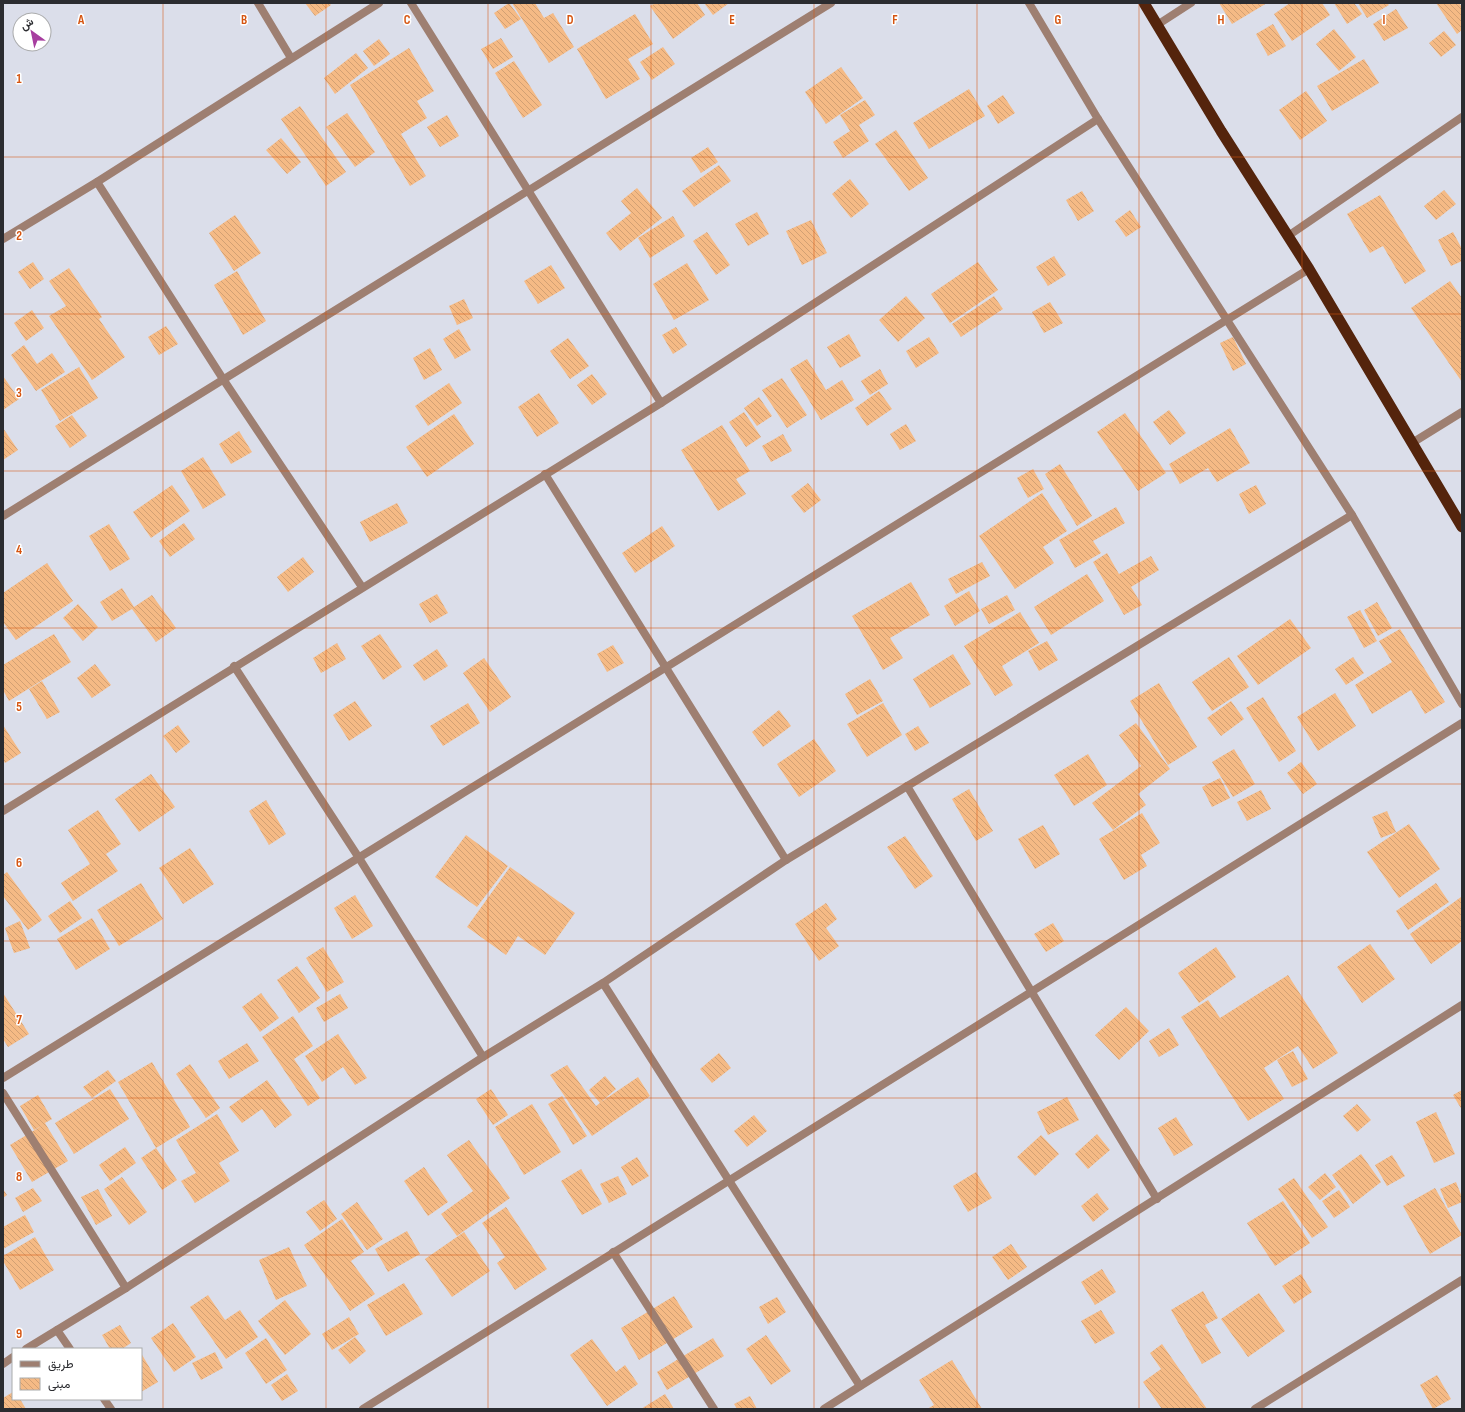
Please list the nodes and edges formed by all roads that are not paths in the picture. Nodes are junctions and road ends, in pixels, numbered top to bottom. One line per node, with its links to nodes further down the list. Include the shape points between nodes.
1 (258, 3): 9 (street)
2 (379, 3): 9 (street)
3 (411, 3): 13 (street)
4 (831, 3): 13 (street)
5 (1029, 3): 11 (street)
6 (1144, 3): 8 (highway)
7 (1191, 3): 8 (street)
8 (1157, 25): 14 (highway)
9 (291, 58): 12 (street)
10 (1462, 118): 14 (street)
11 (1098, 119): 17 (street); 19 (street)
12 (97, 182): 15 (street); 18 (street)
13 (528, 190): 18 (street); 19 (street)
14 (1288, 236): 16 (highway)
15 (3, 239)
16 (1309, 269): 17 (street); 21 (highway)
17 (1227, 319): 23 (street); 28 (street)
18 (223, 379): 24 (street); 26 (street)
19 (661, 402): 22 (street)
20 (1462, 412): 21 (street)
21 (1412, 443): 25 (highway)
22 (545, 474): 26 (street); 28 (street)
23 (1352, 515): 29 (street); 31 (street)
24 (3, 516)
25 (1462, 526)
26 (362, 587): 27 (street)
27 (234, 666): 32 (street); 33 (street)
28 (666, 668): 33 (street); 34 (street)
29 (1462, 704)
30 (1462, 723): 36 (street)
31 (907, 786): 34 (street); 36 (street)
32 (3, 811)
33 (359, 858): 38 (street); 39 (street)
34 (786, 860): 35 (street)
35 (603, 983): 38 (street); 41 (street)
36 (1031, 992): 41 (street); 42 (street)
37 (1462, 1005): 42 (street)
38 (483, 1057): 45 (street)
39 (3, 1078)
40 (3, 1093): 45 (street)
41 (730, 1180): 43 (street); 51 (street)
42 (1157, 1198): 51 (street)
43 (613, 1252): 54 (street); 55 (street)
44 (1462, 1280): 57 (street)
45 (126, 1288): 46 (street)
46 (57, 1330): 47 (street); 48 (street)
47 (28, 1348)
48 (69, 1348)
49 (12, 1358): 50 (street)
50 (3, 1364)
51 (860, 1386): 56 (street)
52 (105, 1400): 53 (street)
53 (111, 1409)
54 (363, 1409)
55 (714, 1409)
56 (824, 1409)
57 (1256, 1409)

